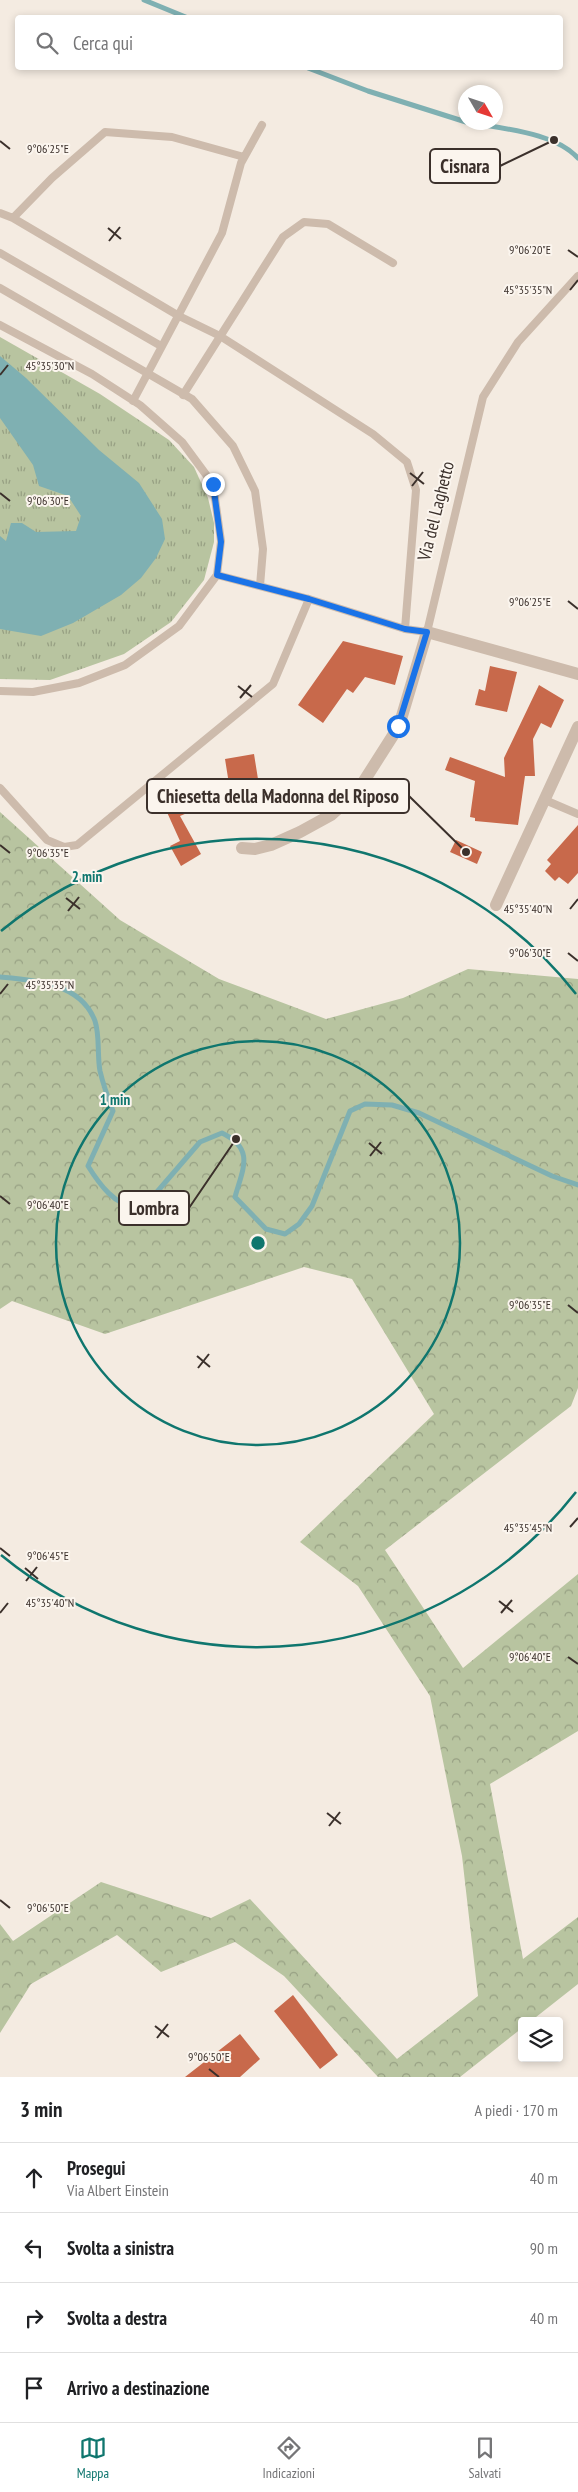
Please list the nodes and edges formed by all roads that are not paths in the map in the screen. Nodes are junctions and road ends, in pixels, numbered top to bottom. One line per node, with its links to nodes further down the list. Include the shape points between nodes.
1 (262, 125): 2 (lane)
2 (244, 158): 4 (lane, via 172,138 106,132 52,178); 9 (lane, via 222,233)
3 (0, 213): 4 (lane)
4 (12, 218): 9 (lane)
5 (0, 253): 12 (lane)
6 (393, 263): 11 (lane, via 328,224 304,222 283,238)
7 (578, 276): 20 (lane, Via del Laghetto, via 518,342 483,396)
8 (0, 288): 13 (lane)
9 (179, 316): 11 (lane); 12 (lane)
10 (0, 325): 15 (lane, via 92,374)
11 (220, 336): 14 (lane); 19 (lane, via 373,434 406,462 416,490)
12 (161, 346): 13 (lane)
13 (147, 374): 14 (lane); 15 (lane)
14 (184, 395): 17 (lane, via 233,446 255,491 263,549)
15 (133, 401): 16 (lane, via 182,442 213,484 221,542)
16 (217, 575): 17 (lane); 22 (lane, via 179,626 125,665 79,683 33,692)
17 (260, 586): 18 (lane)
18 (309, 599): 19 (lane); 24 (lane, via 274,684 77,845 64,847 46,840)
19 (405, 629): 20 (lane)
20 (427, 632): 21 (street); 27 (street, via 398,726 357,792 331,815 300,832 271,845)
21 (578, 674)
22 (0, 691)
23 (578, 727): 25 (street)
24 (0, 788)
25 (545, 800): 26 (lane); 28 (street)
26 (578, 814)
27 (242, 848)
28 (496, 905)

